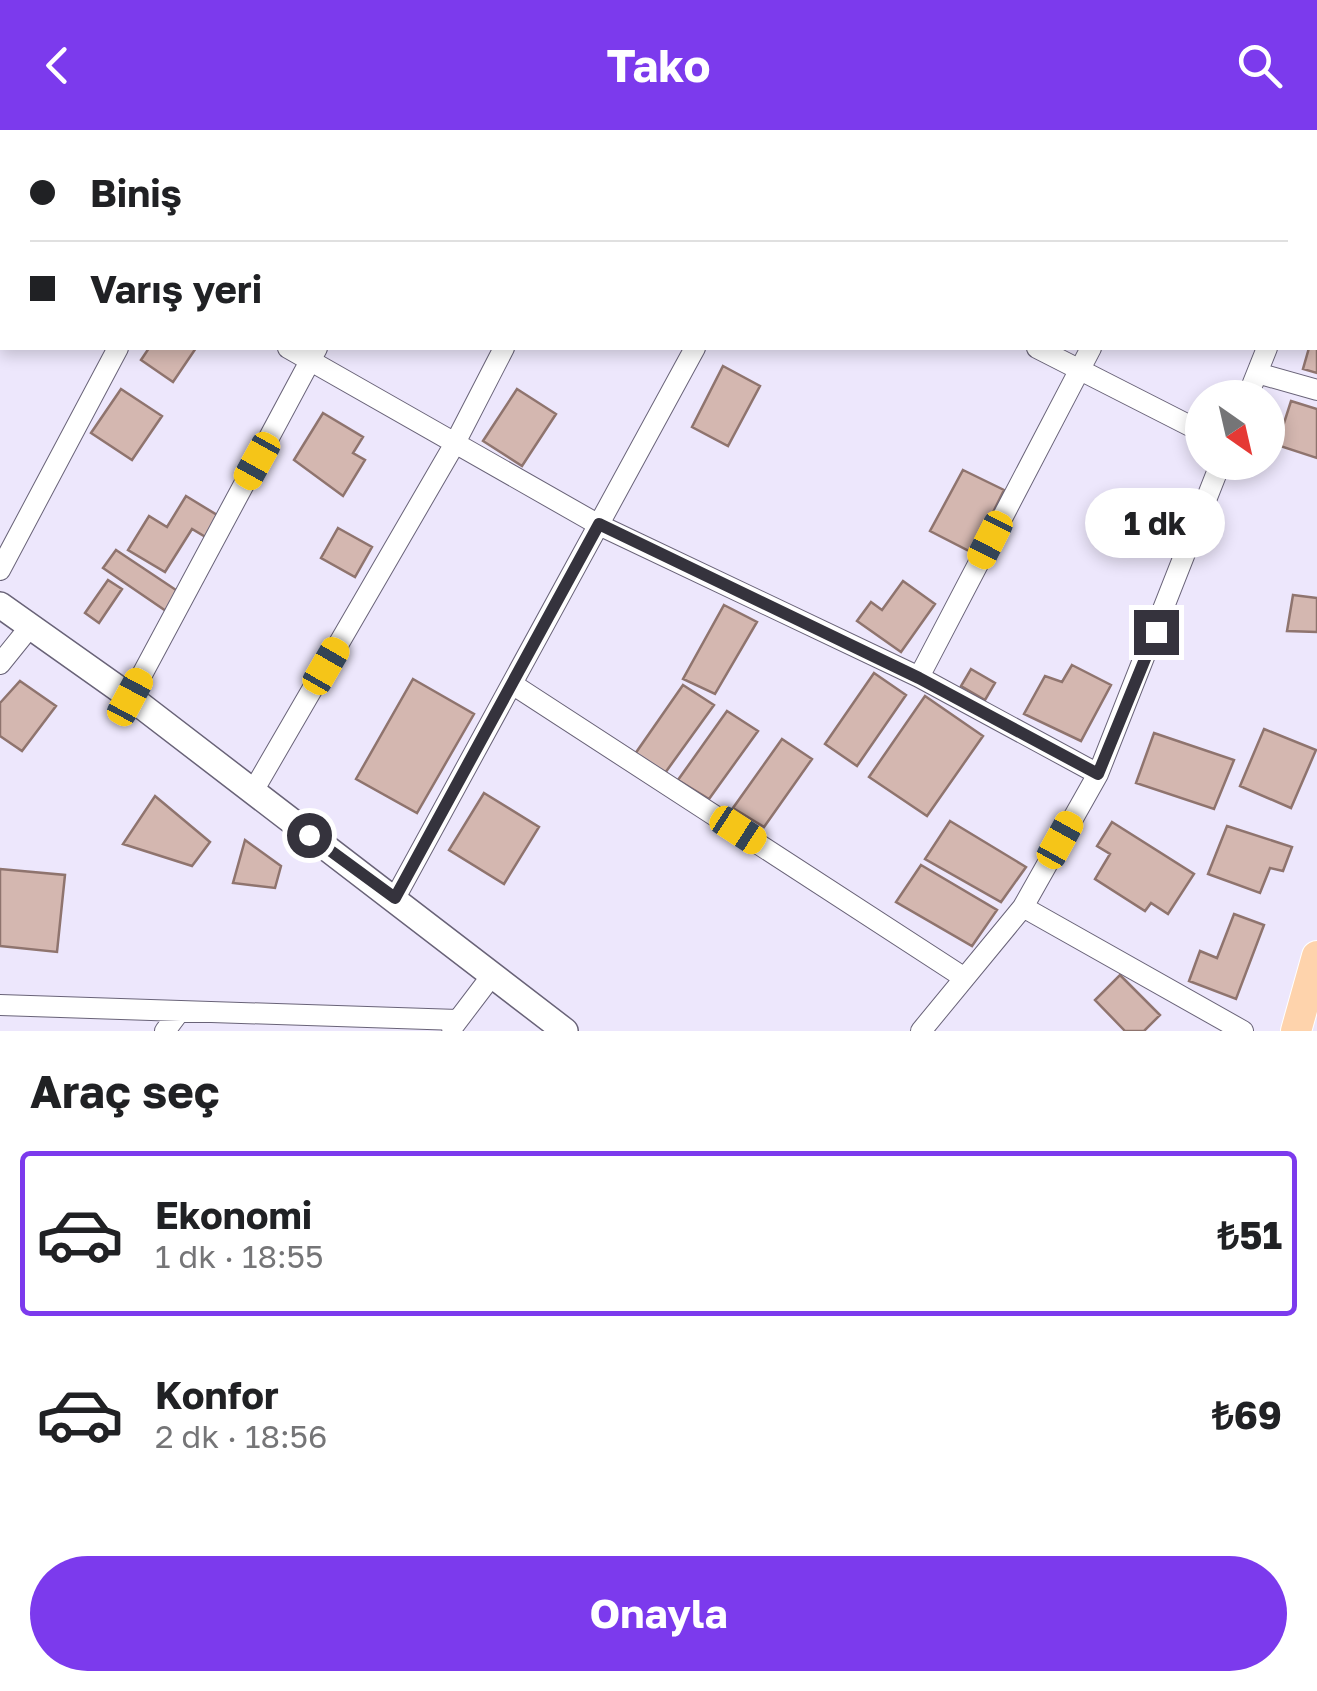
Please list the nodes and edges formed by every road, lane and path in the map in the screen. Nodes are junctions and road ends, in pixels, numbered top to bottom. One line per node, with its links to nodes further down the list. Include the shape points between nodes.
1 (117, 350): 16 (street)
2 (503, 350): 13 (street)
3 (695, 350): 15 (street)
4 (1041, 350): 8 (street)
5 (1089, 350): 8 (street)
6 (1266, 350): 9 (street)
7 (314, 354): 13 (street); 22 (street)
8 (1079, 368): 12 (street); 20 (street)
9 (1257, 374): 10 (street); 11 (street)
10 (1254, 380)
11 (1317, 390)
12 (1185, 423)
13 (454, 444): 15 (street); 24 (street)
14 (1214, 480): 23 (street)
15 (599, 524): 20 (street); 21 (street)
16 (0, 570)
17 (0, 606): 18 (street)
18 (29, 628): 19 (street); 22 (street)
19 (0, 664)
20 (919, 678): 23 (street)
21 (512, 684): 25 (street); 29 (street)
22 (130, 697): 24 (street)
23 (1098, 774): 26 (street)
24 (252, 793): 25 (street)
25 (395, 898): 28 (street)
26 (1023, 906): 29 (street); 36 (street)
27 (1317, 956): 37 (main road)
28 (493, 974): 32 (street); 34 (street)
29 (963, 977): 35 (street)
30 (0, 1005): 31 (street)
31 (180, 1011): 32 (street); 33 (street)
32 (454, 1026)
33 (165, 1031)
34 (565, 1031)
35 (921, 1031)
36 (1243, 1031)
37 (1296, 1031)

